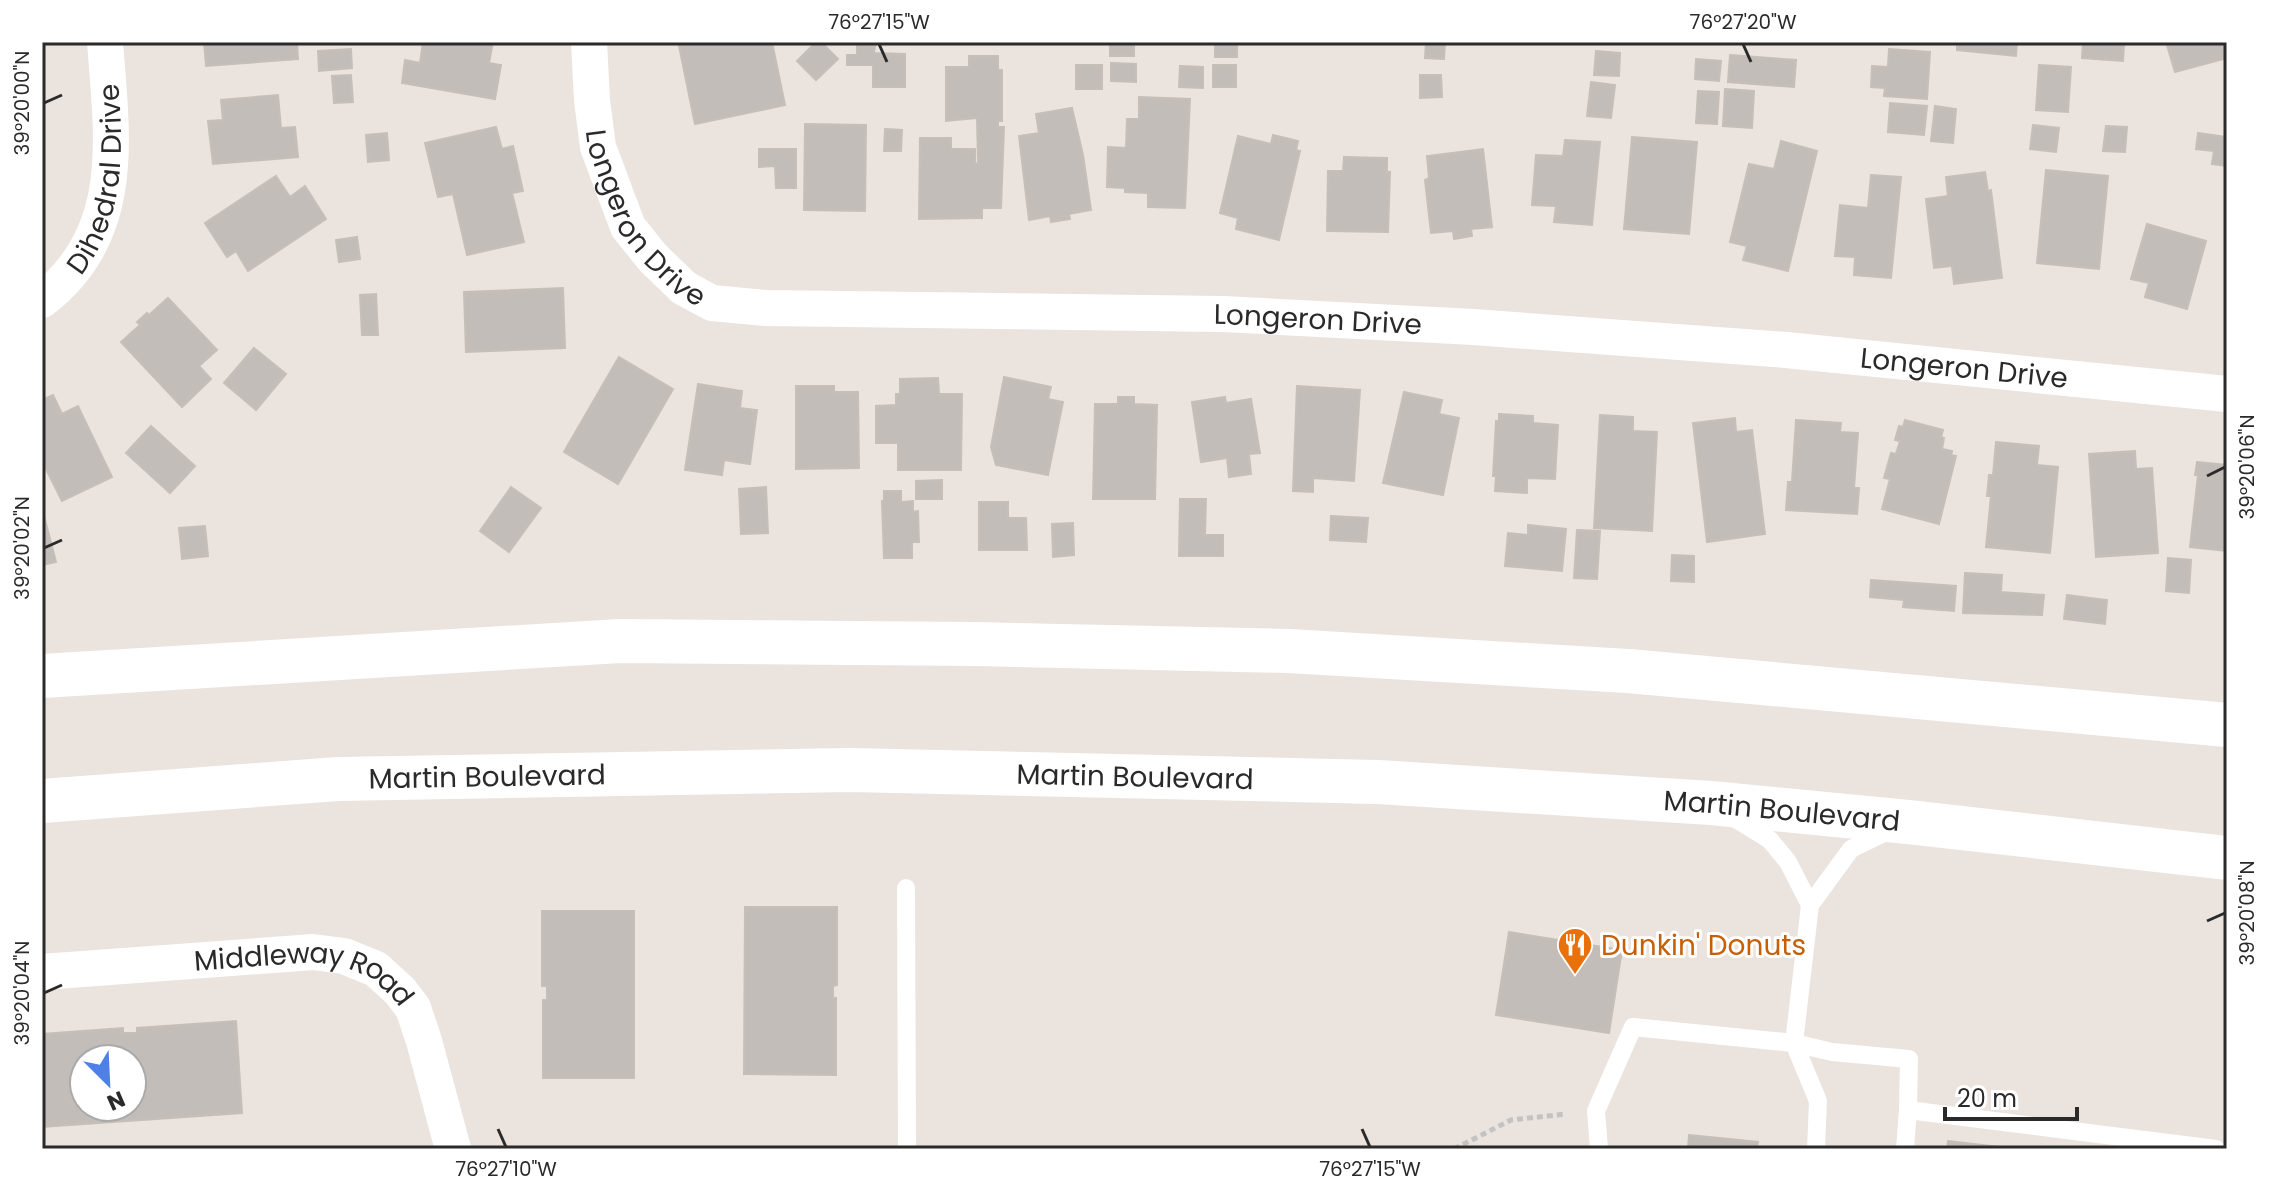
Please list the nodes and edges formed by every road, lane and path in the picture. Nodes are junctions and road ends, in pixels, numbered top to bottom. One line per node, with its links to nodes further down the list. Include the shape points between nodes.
1 (105, 42): 3 (street, Dihedral Drive, via 111,166 106,201 82,258)
2 (589, 42): 4 (street, Longeron Drive, via 598,147 628,227 684,288 712,303 1223,314 1459,326 1786,350)
3 (42, 300)
4 (2227, 394)
5 (42, 676): 6 (main road, via 620,641 1289,651 1628,671)
6 (2227, 725)
7 (42, 801): 8 (main road, Martin Boulevard, via 338,779 850,770 1378,782)
8 (1711, 803): 9 (main road, Martin Boulevard); 12 (lane, via 1770,840)
9 (1908, 822): 10 (main road, Martin Boulevard); 12 (lane, via 1851,849)
10 (2227, 858)
11 (906, 888): 18 (lane)
12 (1810, 905): 14 (lane)
13 (42, 972): 17 (street, Middleway Road, via 313,952 344,956 376,969 413,1008)
14 (1794, 1043): 15 (lane, via 1909,1059); 16 (lane, via 1633,1027); 21 (lane, via 1818,1101)
15 (1908, 1110): 22 (lane); 23 (lane)
16 (1596, 1111): 19 (path, via 1511,1120); 20 (lane)
17 (453, 1149)
18 (907, 1149)
19 (1454, 1149)
20 (1599, 1149)
21 (1816, 1149)
22 (1905, 1149)
23 (2216, 1149)

